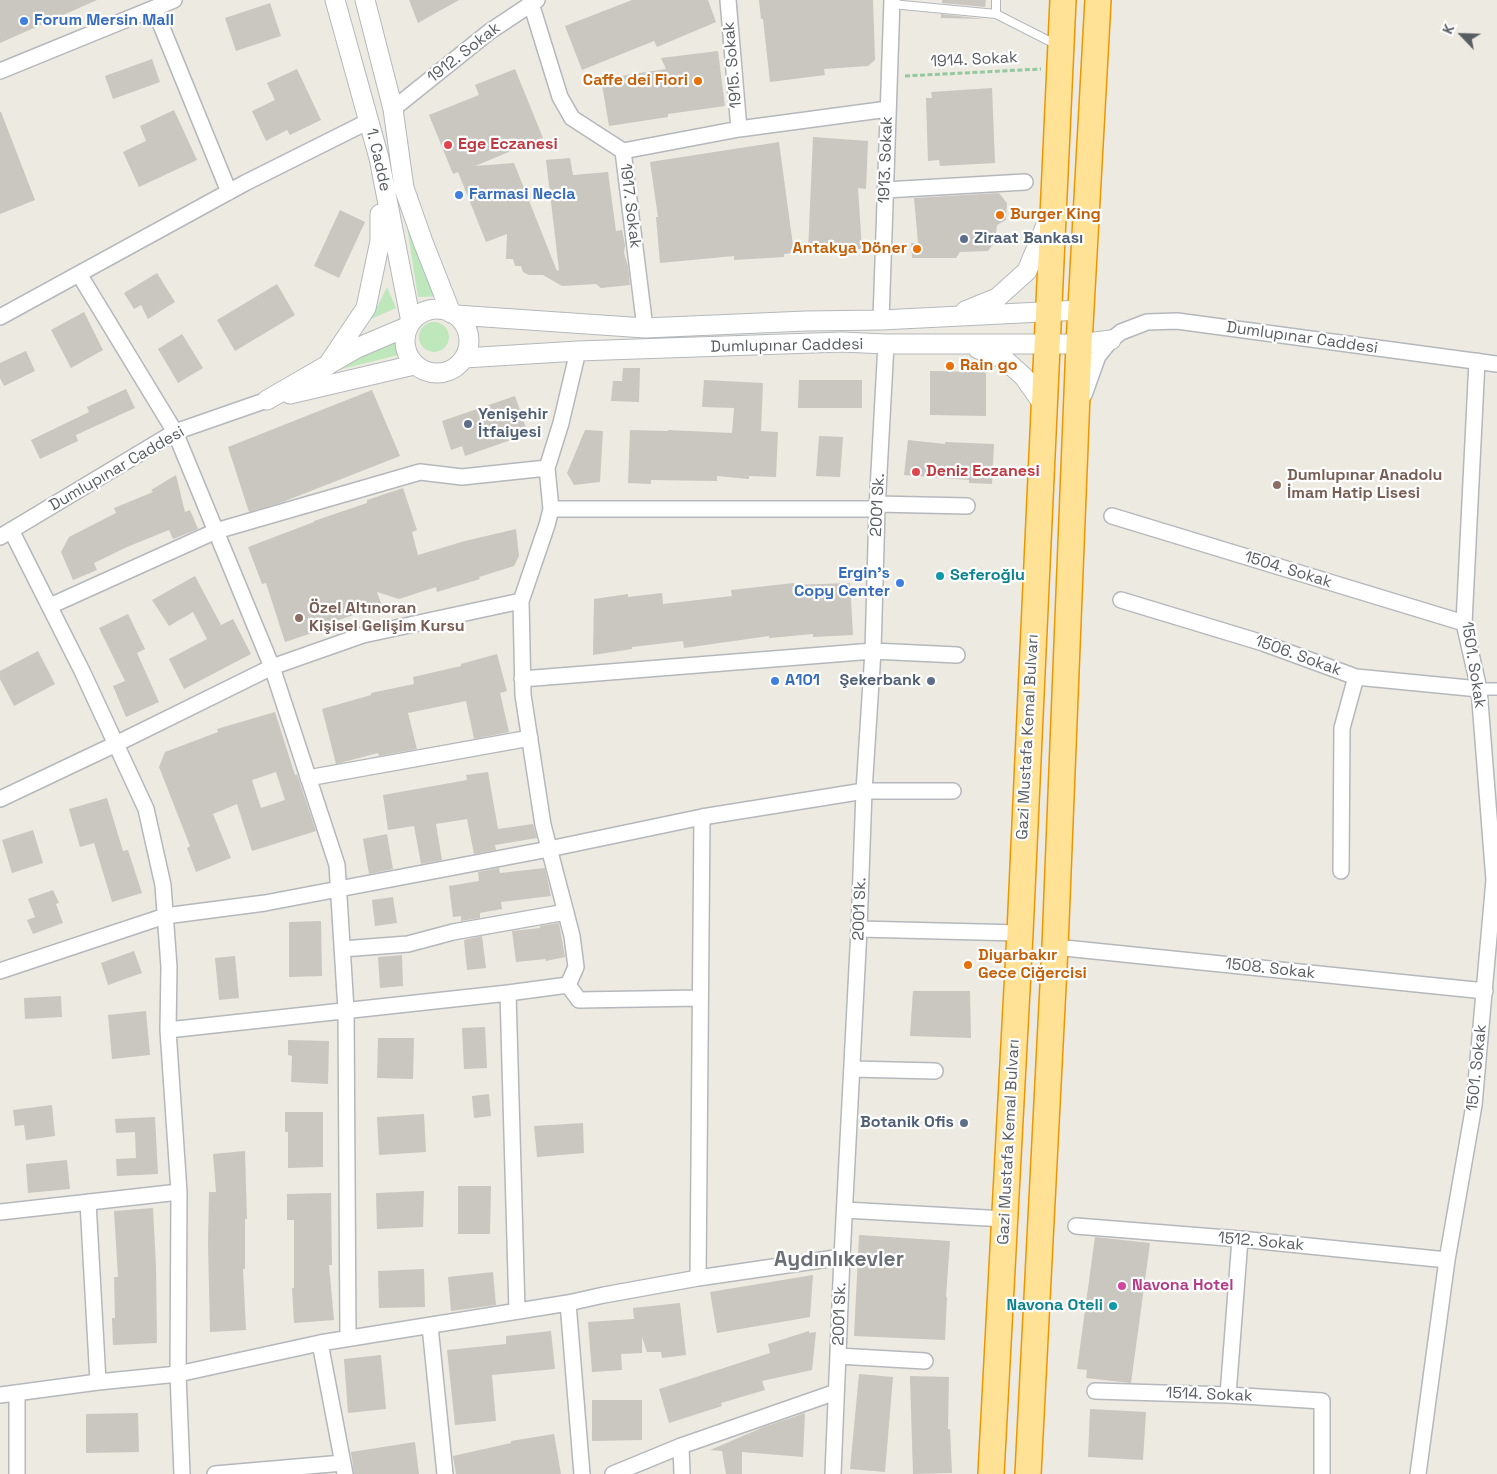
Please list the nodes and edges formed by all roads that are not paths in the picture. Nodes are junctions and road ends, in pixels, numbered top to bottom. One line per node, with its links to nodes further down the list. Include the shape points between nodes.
1 (174, 0): 11 (street)
2 (335, 0): 17 (street, 1. Cadde)
3 (365, 0): 15 (street, 1. Cadde)
4 (728, 0): 18 (street, 1915. Sokak)
5 (996, 0): 12 (lane)
6 (1063, 0): 13 (highway, Gazi Mustafa Kemal Bulvarı)
7 (1098, 0): 26 (highway, Gazi Mustafa Kemal Bulvarı)
8 (533, 1): 15 (street, 1912. Sokak); 19 (street, 1917. Sokak, via 560,97 572,118)
9 (892, 2): 10 (lane); 16 (street, 1913. Sokak)
10 (936, 4): 12 (lane)
11 (154, 8): 14 (street); 23 (street)
12 (996, 14): 13 (lane)
13 (1060, 57): 24 (highway, Gazi Mustafa Kemal Bulvarı)
14 (0, 71)
15 (393, 109): 29 (street, 1. Cadde, via 404,188)
16 (888, 110): 18 (street); 22 (street, 1913. Sokak)
17 (369, 121): 20 (street, 1. Cadde); 23 (street)
18 (738, 129): 19 (street)
19 (623, 151): 33 (street, 1917. Sokak)
20 (379, 158): 32 (street, 1. Cadde); 44 (street, via 380,240 366,308)
21 (1024, 182): 22 (street)
22 (885, 190): 31 (street, 1913. Sokak)
23 (229, 192): 25 (street)
24 (1054, 205): 27 (highway, Gazi Mustafa Kemal Bulvarı); 30 (street, via 1027,272 997,298)
25 (79, 274): 28 (street); 48 (street)
26 (1081, 310): 27 (street, Dumlupınar Caddesi); 37 (highway, Gazi Mustafa Kemal Bulvarı)
27 (1047, 312): 30 (street, Dumlupınar Caddesi); 36 (highway, Gazi Mustafa Kemal Bulvarı)
28 (1, 314)
29 (454, 314): 32 (street, via 427,310); 33 (street, Dumlupınar Caddesi); 40 (street, via 467,331 468,349)
30 (950, 316): 31 (street, Dumlupınar Caddesi)
31 (880, 320): 33 (street, Dumlupınar Caddesi)
32 (410, 324): 43 (street, via 405,340); 44 (street, Dumlupınar Caddesi, via 357,348)
33 (645, 328)
34 (1111, 340): 37 (street, Dumlupınar Caddesi); 41 (street, Dumlupınar Caddesi, via 1147,322 1177,321); 47 (street, Dumlupınar Caddesi, via 1098,356)
35 (886, 344): 38 (street, Dumlupınar Caddesi); 39 (street, Dumlupınar Caddesi, via 842,342); 50 (street, 2001 Sk.)
36 (1046, 344): 37 (street, Dumlupınar Caddesi); 38 (street, Dumlupınar Caddesi); 46 (highway, Gazi Mustafa Kemal Bulvarı)
37 (1079, 344): 47 (highway, Gazi Mustafa Kemal Bulvarı)
38 (967, 345): 46 (street, via 1004,359 1024,377)
39 (578, 352): 40 (street, Dumlupınar Caddesi); 49 (street)
40 (464, 358): 43 (street, via 447,371 436,373)
41 (1477, 361): 42 (street, Dumlupınar Caddesi); 59 (street, 1501. Sokak)
42 (1497, 364)
43 (414, 365): 45 (street, Dumlupınar Caddesi)
44 (327, 366): 45 (street, Dumlupınar Caddesi)
45 (267, 400): 48 (street, Dumlupınar Caddesi)
46 (1043, 404): 80 (highway, Gazi Mustafa Kemal Bulvarı)
47 (1076, 420): 81 (highway, Gazi Mustafa Kemal Bulvarı)
48 (174, 432): 54 (street); 55 (street, Dumlupınar Caddesi)
49 (547, 468): 52 (street); 54 (street, via 462,477 420,472)
50 (877, 506): 51 (street); 52 (street); 60 (street, 2001 Sk.)
51 (967, 506)
52 (551, 509): 57 (street)
53 (1112, 516): 59 (street, 1504. Sokak)
54 (216, 531): 58 (street); 62 (street)
55 (6, 534): 58 (street)
56 (1121, 600): 63 (street, 1506. Sokak, via 1263,642)
57 (521, 602): 62 (street, via 363,635); 64 (street)
58 (50, 606): 68 (street)
59 (1464, 623): 65 (street, 1501. Sokak)
60 (873, 651): 61 (street); 64 (street); 70 (street, 2001 Sk.)
61 (957, 655)
62 (272, 667): 68 (street); 69 (street)
63 (1356, 677): 65 (street, 1506. Sokak); 75 (street, via 1342,728)
64 (522, 679): 67 (street)
65 (1479, 689): 66 (street); 85 (street, 1501. Sokak, via 1494,880)
66 (1497, 689)
67 (530, 738): 69 (street); 74 (street)
68 (116, 744): 72 (street); 78 (street, via 146,809 163,885)
69 (308, 778): 76 (street, via 337,864)
70 (864, 791): 71 (street); 73 (street); 79 (street, 2001 Sk.)
71 (953, 791)
72 (0, 799)
73 (702, 817): 74 (street); 87 (street)
74 (549, 849): 76 (street); 77 (street)
75 (1341, 871)
76 (338, 889): 78 (street, via 265,903); 82 (street)
77 (566, 912): 82 (street, via 453,932 408,944); 84 (street, via 576,967)
78 (165, 916): 83 (street); 89 (street, via 169,967)
79 (859, 929): 80 (street); 90 (street, 2001 Sk.)
80 (1020, 933): 96 (highway, Gazi Mustafa Kemal Bulvarı)
81 (1055, 946): 85 (street, 1508. Sokak); 128 (highway, Gazi Mustafa Kemal Bulvarı)
82 (342, 949): 88 (street)
83 (0, 970)
84 (568, 984): 86 (street); 87 (street, via 578,1000)
85 (1485, 991): 100 (street, 1501. Sokak, via 1474,1105)
86 (508, 993): 88 (street); 103 (street)
87 (700, 998): 101 (street)
88 (346, 1010): 89 (street); 105 (street)
89 (168, 1030): 92 (street)
90 (852, 1068): 91 (street); 94 (street, 2001 Sk.)
91 (935, 1071)
92 (178, 1192): 93 (street); 109 (street)
93 (88, 1202): 95 (street); 110 (street)
94 (845, 1210): 96 (street); 99 (street, 2001 Sk.)
95 (0, 1212)
96 (1005, 1219): 127 (highway, Gazi Mustafa Kemal Bulvarı)
97 (1076, 1226): 98 (street, 1512. Sokak)
98 (1240, 1239): 100 (street, 1512. Sokak); 115 (street)
99 (842, 1258): 101 (street); 107 (street, 2001 Sk.)
100 (1446, 1260): 130 (street, 1501. Sokak)
101 (698, 1278): 102 (street)
102 (568, 1303): 103 (street); 123 (street)
103 (517, 1311): 104 (street)
104 (430, 1326): 105 (street); 122 (street)
105 (348, 1338): 106 (street)
106 (320, 1343): 109 (street); 117 (street)
107 (838, 1356): 108 (street); 112 (street, 2001 Sk.)
108 (925, 1361)
109 (178, 1374): 110 (street); 120 (street)
110 (98, 1382): 113 (street)
111 (1095, 1391): 115 (street, 1514. Sokak)
112 (836, 1392): 116 (street); 126 (street, 2001 Sk.)
113 (16, 1394): 114 (street); 119 (street)
114 (0, 1395)
115 (1228, 1395): 129 (street, 1514. Sokak, via 1322,1401)
116 (681, 1446): 124 (street); 125 (street)
117 (344, 1468): 118 (street)
118 (243, 1472): 121 (street)
119 (17, 1474)
120 (182, 1474)
121 (215, 1474)
122 (445, 1474)
123 (582, 1474)
124 (613, 1474)
125 (682, 1474)
126 (833, 1474)
127 (991, 1474)
128 (1028, 1474)
129 (1322, 1474)
130 (1418, 1474)

